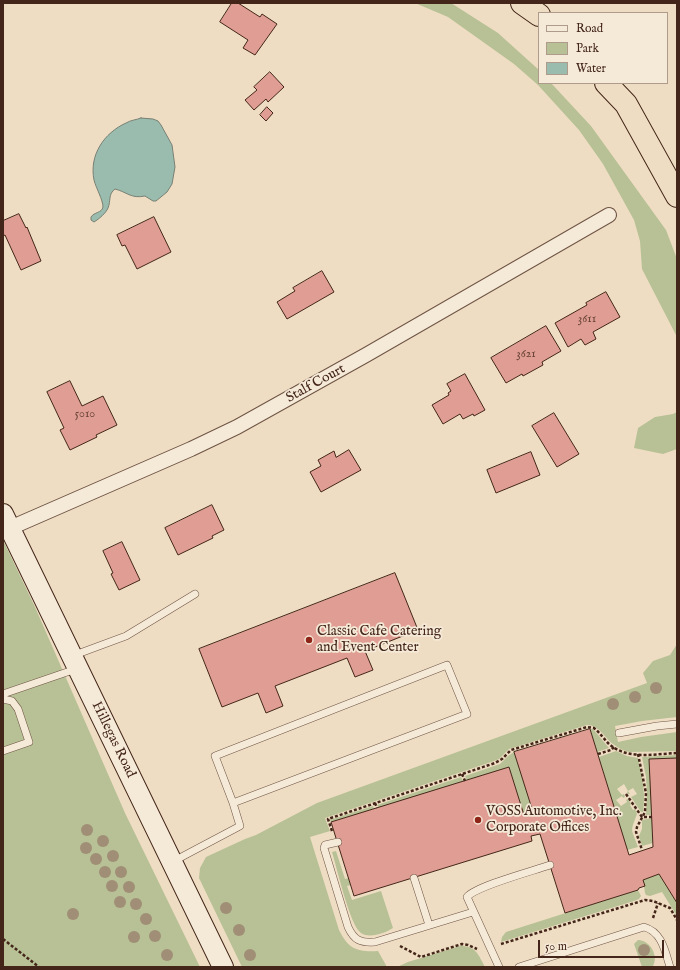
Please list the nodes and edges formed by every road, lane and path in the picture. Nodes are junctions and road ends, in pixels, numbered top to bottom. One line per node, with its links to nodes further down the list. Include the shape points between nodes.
1 (522, 3): 2 (highway)
2 (538, 14)
3 (607, 84): 4 (highway, via 626,104)
4 (677, 196)
5 (609, 215): 6 (street, Stalf Court, via 238,427 190,449)
6 (6, 521): 8 (main road, Hillegas Road)
7 (195, 594): 8 (lane, via 126,636)
8 (75, 662): 9 (lane); 29 (main road, Hillegas Road)
9 (3, 694)
10 (3, 699): 14 (lane, via 12,701 18,709 29,742)
11 (677, 724): 12 (lane)
12 (619, 733)
13 (614, 747): 16 (path); 17 (path, via 622,752); 18 (path, via 594,728 587,727 511,750 499,762)
14 (3, 751)
15 (677, 753): 17 (path)
16 (598, 754)
17 (638, 754): 24 (path, via 646,793 646,807)
18 (462, 774): 19 (path); 22 (path)
19 (465, 781)
20 (626, 794): 24 (path)
21 (233, 803): 21 (lane, via 215,756 447,665 467,714); 29 (lane, via 240,826)
22 (375, 803): 23 (path); 26 (path, via 328,819 332,832)
23 (377, 808)
24 (642, 817): 25 (path); 28 (path, via 636,832)
25 (652, 817)
26 (325, 834)
27 (338, 842): 36 (lane, via 325,845 324,848 352,936 366,943 375,942)
28 (642, 850)
29 (172, 862): 42 (main road, Hillegas Road)
30 (550, 865): 33 (lane, via 470,893 466,897)
31 (414, 878): 36 (lane)
32 (658, 903): 34 (path); 35 (path, via 670,908); 38 (path, via 645,900)
33 (473, 912): 36 (lane); 43 (lane)
34 (652, 919)
35 (677, 920)
36 (429, 925)
37 (3, 939): 41 (path)
38 (501, 944)
39 (399, 946): 40 (path, via 421,957 462,944)
40 (481, 951)
41 (40, 967)
42 (223, 967)
43 (499, 967)
44 (519, 967): 45 (lane, via 644,927 652,929 660,939)
45 (670, 967)

